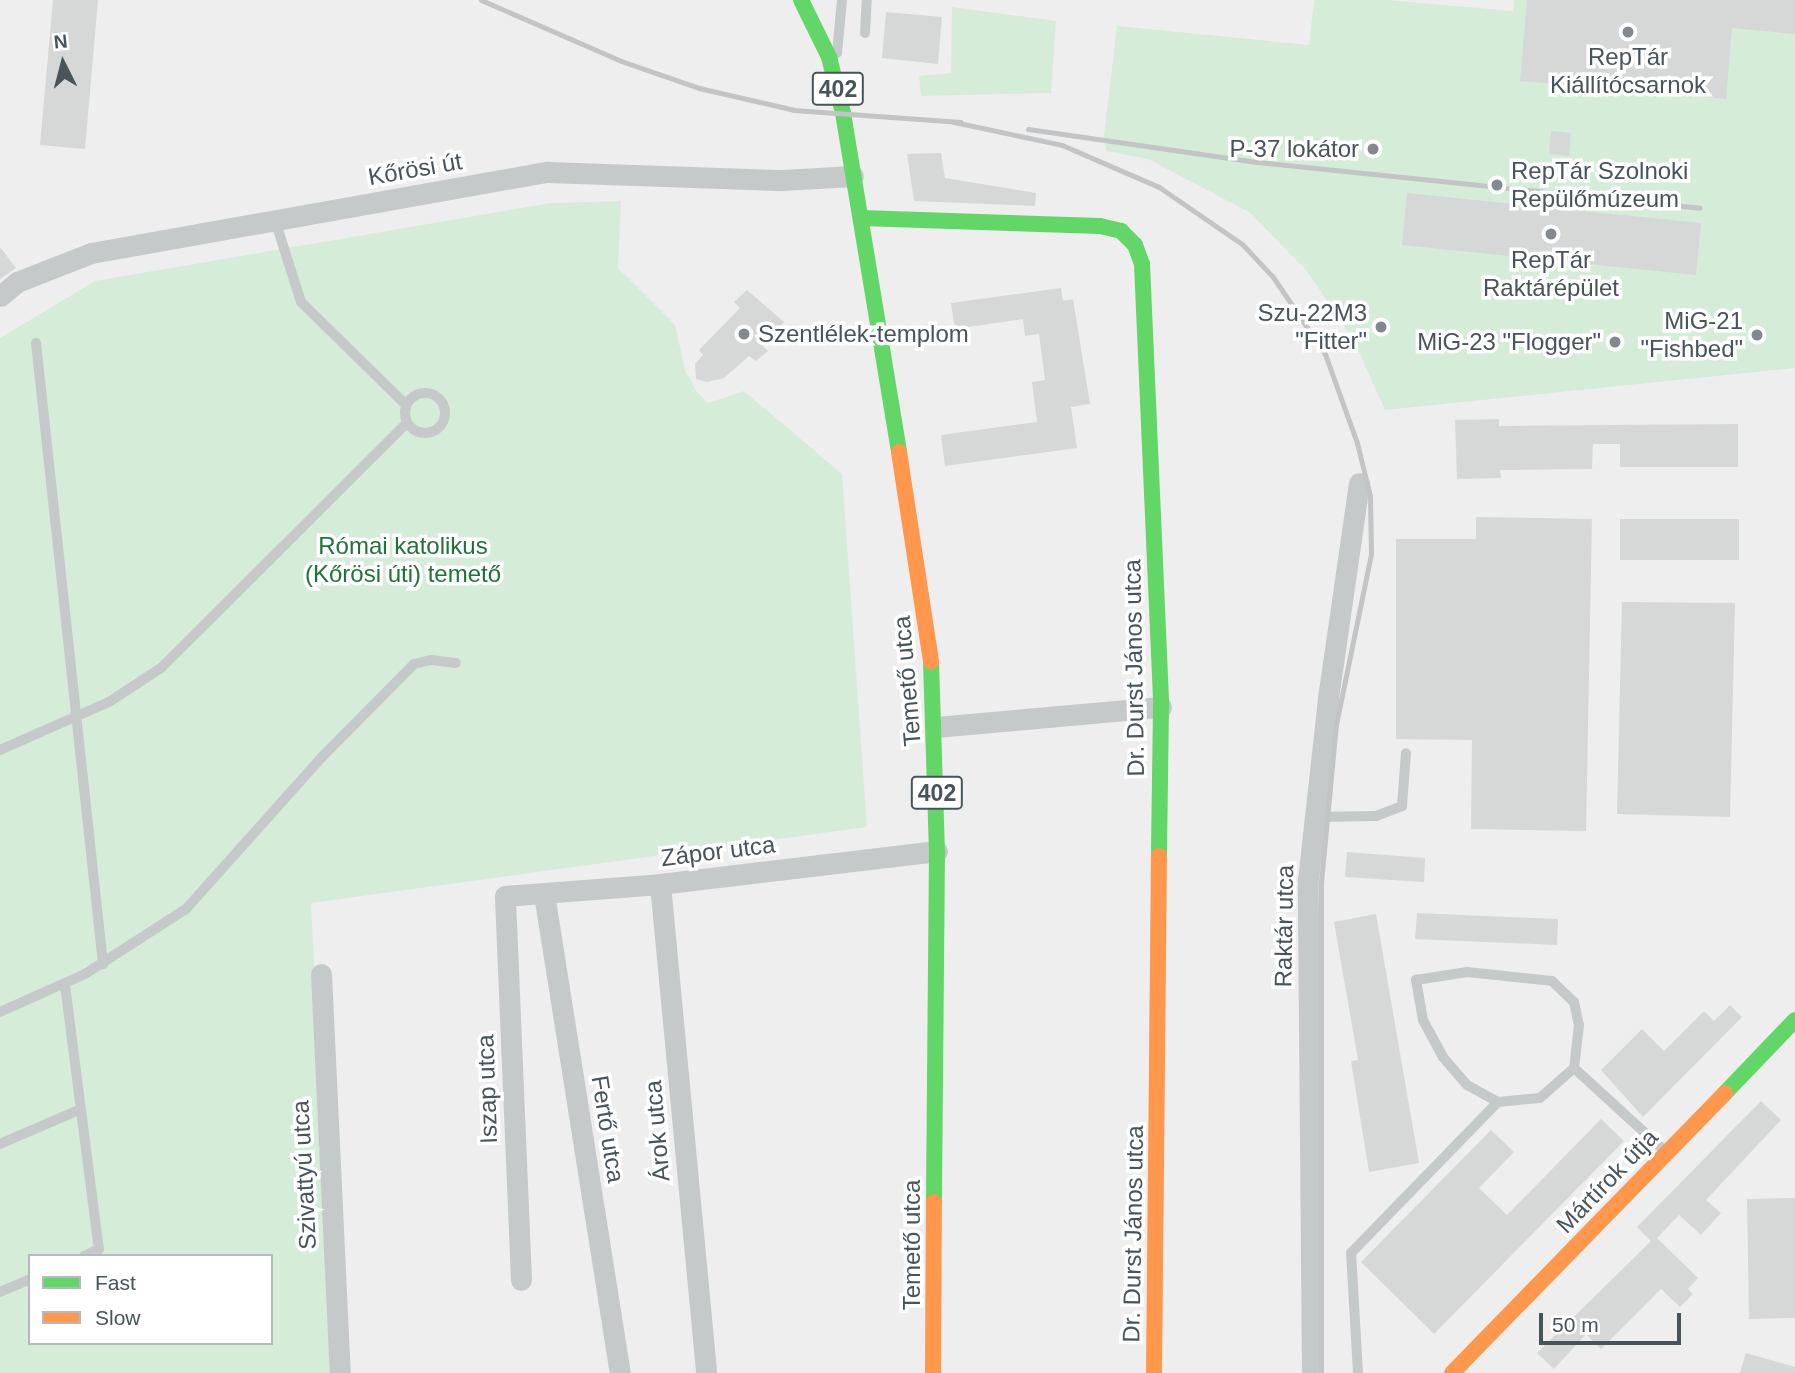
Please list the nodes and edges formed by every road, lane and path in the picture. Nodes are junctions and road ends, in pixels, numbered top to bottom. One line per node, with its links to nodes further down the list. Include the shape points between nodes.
1 (801, 0): 5 (street, Temető utca / 402)
2 (842, 0): 5 (lane)
3 (867, 0): 4 (lane)
4 (865, 33)
5 (835, 76): 6 (street, Temető utca / 402)
6 (853, 176): 7 (street, Temető utca / 402); 8 (street, Kőrösi út, via 782,180 548,172)
7 (860, 218): 15 (street, Dr. Durst János utca, via 1100,226 1121,231 1135,245 1142,264); 17 (street, Temető utca / 402, via 931,646)
8 (275, 220): 9 (street, Kőrösi út, via 91,253 17,282); 11 (lane, via 301,302)
9 (0, 296)
10 (36, 343): 16 (lane)
11 (406, 405): 12 (lane); 12 (lane, via 427,393 439,398 446,413 439,429 428,434 415,432)
12 (407, 423): 16 (lane, via 161,668)
13 (1359, 483): 20 (street, Raktár utca)
14 (456, 663): 25 (lane, via 432,660 414,664 322,757 206,890 186,909)
15 (1161, 707): 17 (street); 43 (street, Dr. Durst János utca)
16 (75, 718): 18 (lane); 25 (lane)
17 (936, 727): 21 (street, Temető utca / 402)
18 (0, 750)
19 (1406, 753): 20 (lane, via 1402,806 1376,816)
20 (1316, 817): 44 (street, Raktár utca, via 1308,880)
21 (937, 851): 22 (street, Zápor utca); 42 (street, Temető utca / 402)
22 (660, 884): 23 (street, Zápor utca); 41 (street, Árok utca)
23 (544, 894): 24 (street, Zápor utca); 40 (street, Fertő utca)
24 (505, 896): 37 (street, Iszap utca)
25 (103, 964): 27 (lane)
26 (321, 974): 39 (street, Szivattyú utca)
27 (65, 985): 28 (lane); 32 (lane)
28 (0, 1012)
29 (1795, 1020): 34 (street, Mártírok útja)
30 (1574, 1068): 31 (lane, via 1540,1098); 31 (lane, via 1579,1025 1573,1002 1552,981 1467,972 1416,980 1423,1020 1443,1057 1467,1085); 34 (lane)
31 (1498, 1102): 45 (lane, via 1352,1253)
32 (82, 1109): 33 (lane); 35 (lane, via 99,1249)
33 (0, 1143)
34 (1667, 1153): 46 (street, Mártírok útja)
35 (88, 1254)
36 (28, 1280): 38 (lane)
37 (521, 1280)
38 (0, 1292)
39 (340, 1373)
40 (620, 1373)
41 (706, 1373)
42 (933, 1373)
43 (1154, 1373)
44 (1312, 1373)
45 (1357, 1373)
46 (1452, 1373)

